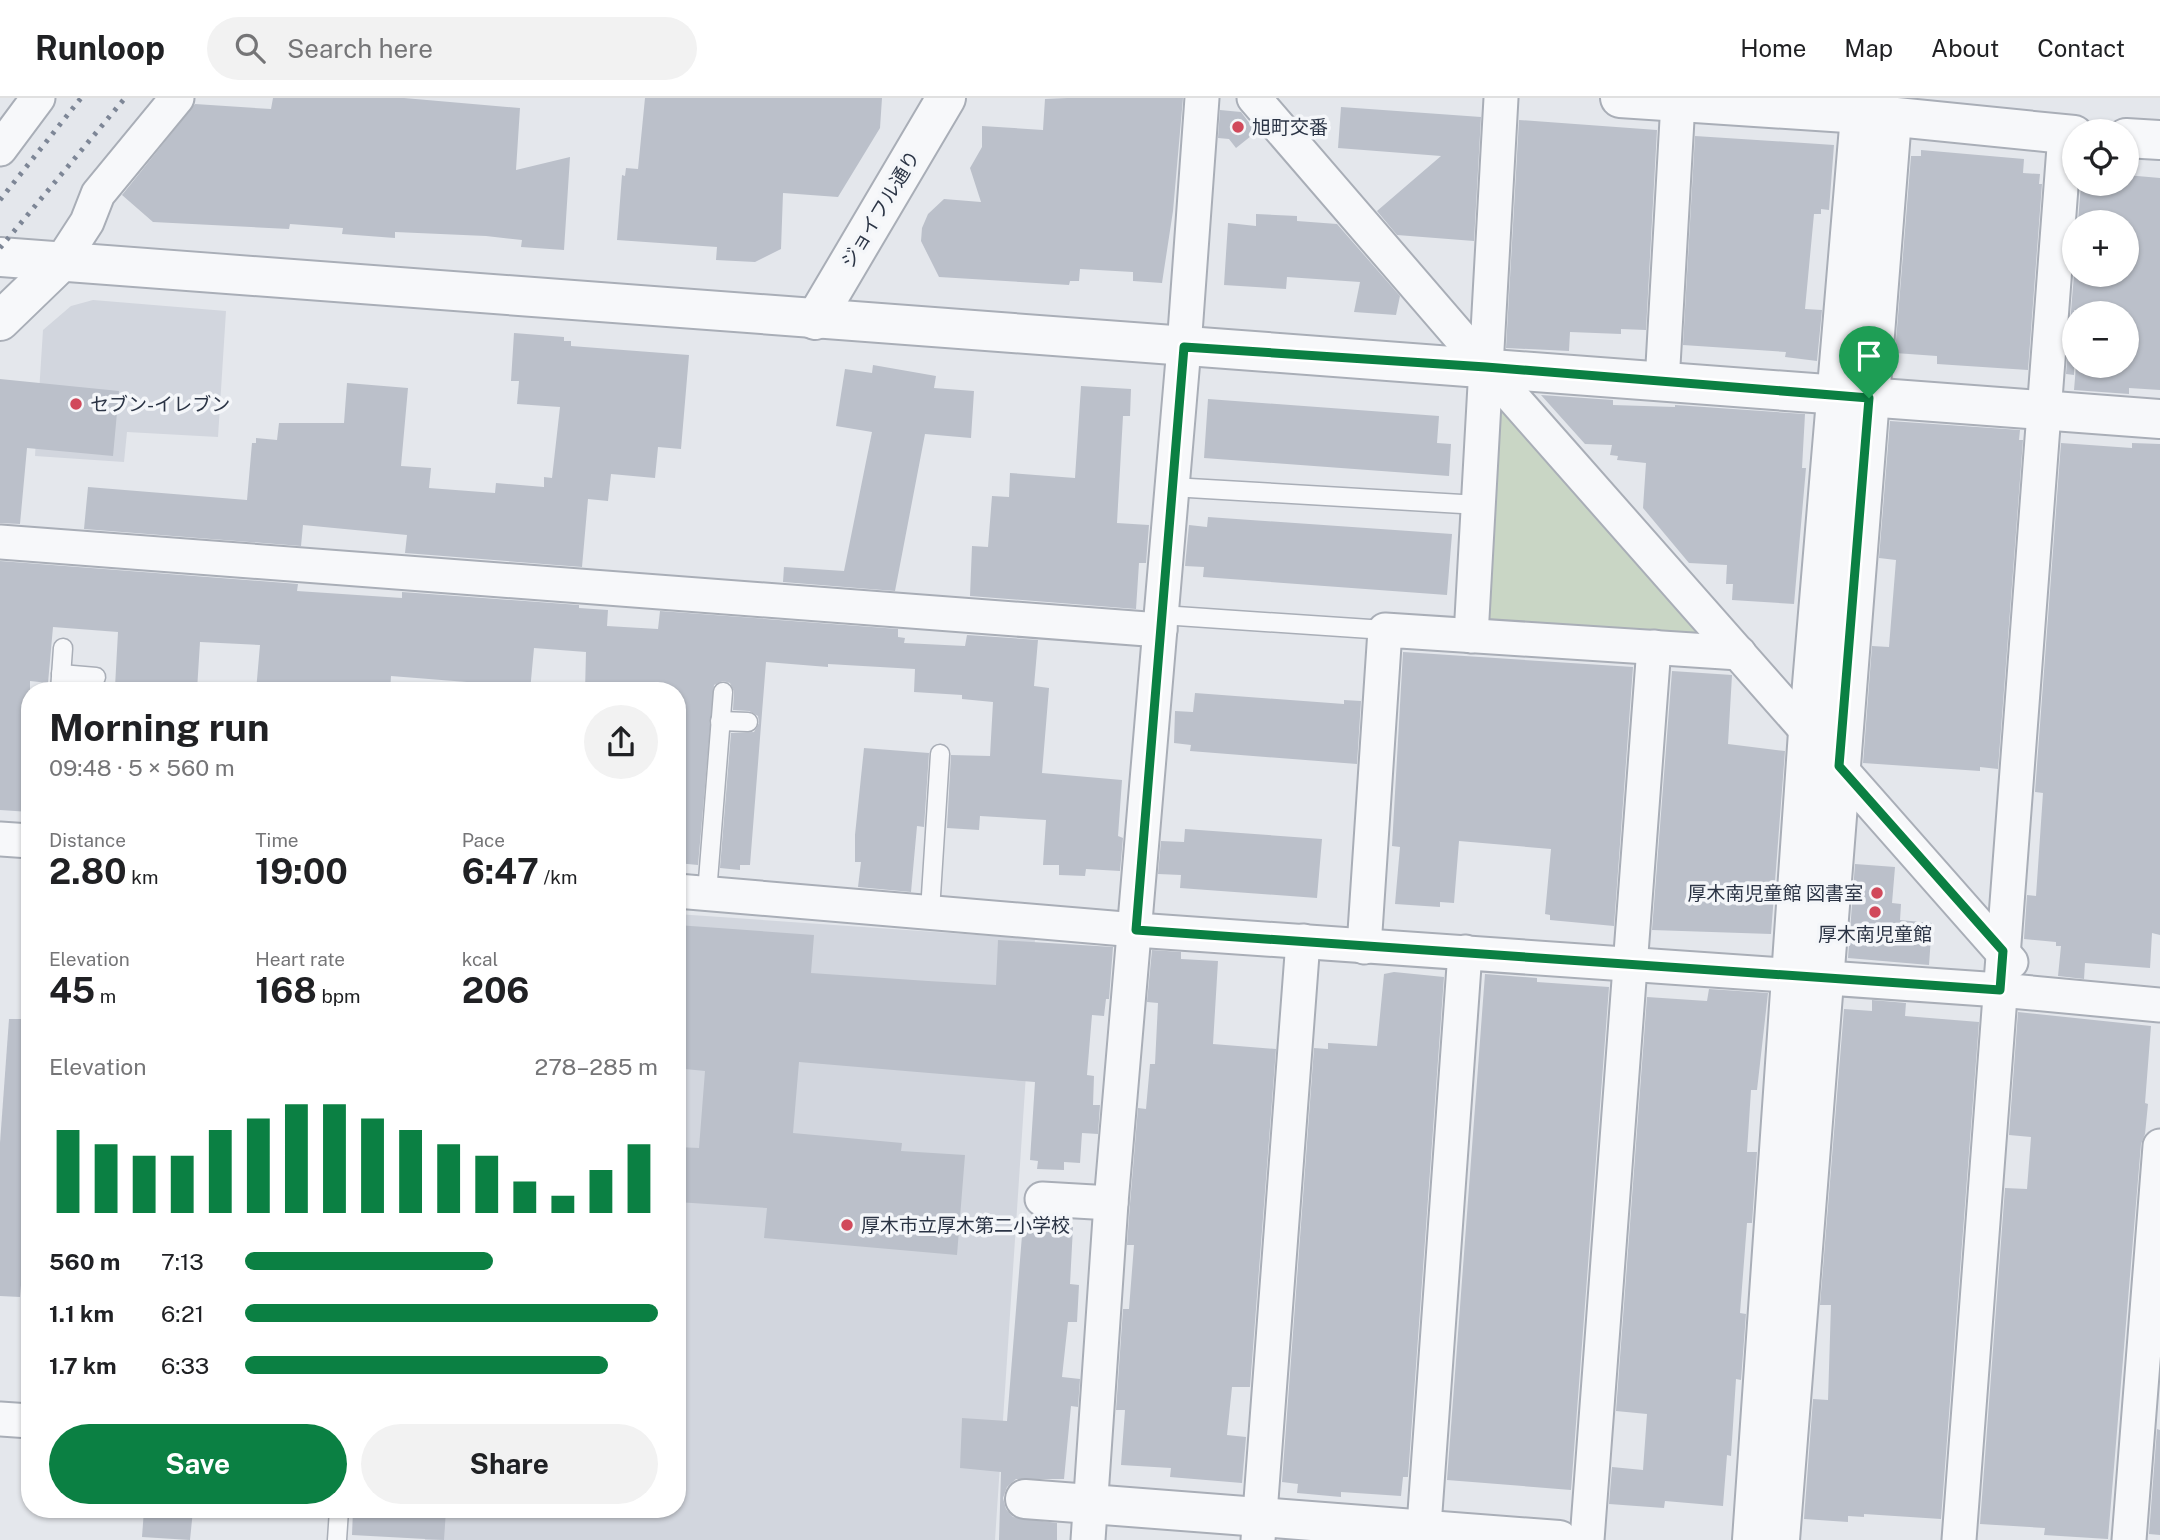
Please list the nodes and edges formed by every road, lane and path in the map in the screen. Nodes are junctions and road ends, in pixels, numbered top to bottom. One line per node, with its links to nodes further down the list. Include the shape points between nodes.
1 (38, 98): 14 (street)
2 (177, 98): 17 (street, via 98,194 87,222)
3 (946, 98): 18 (street, ジョイフル通り)
4 (1202, 98): 20 (street)
5 (1254, 98): 21 (street)
6 (1501, 98): 21 (street)
7 (1620, 98): 8 (street)
8 (1678, 102): 9 (street); 22 (street)
9 (1748, 102): 10 (street)
10 (1878, 107): 11 (street); 23 (street, via 1891,131)
11 (2062, 133)
12 (2139, 139): 13 (street)
13 (2160, 140)
14 (0, 149)
15 (2063, 196): 24 (street)
16 (0, 257): 17 (street)
17 (61, 262): 18 (street); 19 (street)
18 (815, 320): 20 (street)
19 (0, 321)
20 (1184, 347): 21 (street); 26 (street)
21 (1486, 367): 22 (street); 27 (street); 34 (street)
22 (1661, 383): 23 (street)
23 (1852, 397): 24 (street); 41 (street); 43 (street)
24 (2044, 411): 25 (street); 51 (street)
25 (2160, 419)
26 (1172, 487): 27 (lane); 29 (street)
27 (1479, 505): 31 (street)
28 (0, 542): 29 (street)
29 (1161, 623): 30 (lane); 48 (street)
30 (1385, 630): 31 (street); 50 (street)
31 (1471, 636): 32 (street)
32 (1654, 647): 34 (street); 53 (street)
33 (63, 648): 36 (lane)
34 (1739, 653): 41 (street)
35 (96, 677): 37 (lane)
36 (61, 682)
37 (67, 682)
38 (723, 692): 39 (lane)
39 (720, 721): 40 (lane); 46 (lane)
40 (748, 722)
41 (1808, 732): 43 (street); 54 (street)
42 (940, 754): 47 (lane)
43 (1839, 766): 51 (street); 54 (street)
44 (0, 839): 45 (street)
45 (21, 840)
46 (692, 892): 47 (street)
47 (930, 911): 48 (street)
48 (1136, 930): 49 (street); 60 (street)
49 (1303, 940): 50 (street); 66 (street)
50 (1364, 947): 52 (street)
51 (2003, 951): 55 (street); 56 (street)
52 (1465, 952): 53 (street); 67 (street)
53 (1630, 966): 54 (street); 70 (street)
54 (1807, 978): 55 (street); 71 (street); 72 (street)
55 (2000, 990): 56 (street); 73 (street)
56 (2038, 993): 57 (street)
57 (2160, 1005)
58 (2160, 1146): 74 (street)
59 (1042, 1199): 60 (street)
60 (1111, 1203): 65 (street)
61 (0, 1419): 62 (street)
62 (21, 1420)
63 (1025, 1499): 65 (street)
64 (338, 1518): 68 (lane)
65 (1089, 1523): 66 (street)
66 (1259, 1529): 67 (street)
67 (1424, 1535): 69 (street)
68 (337, 1540)
69 (1559, 1540)
70 (1587, 1540)
71 (1752, 1540)
72 (1780, 1540)
73 (1959, 1540)
74 (2129, 1540)

